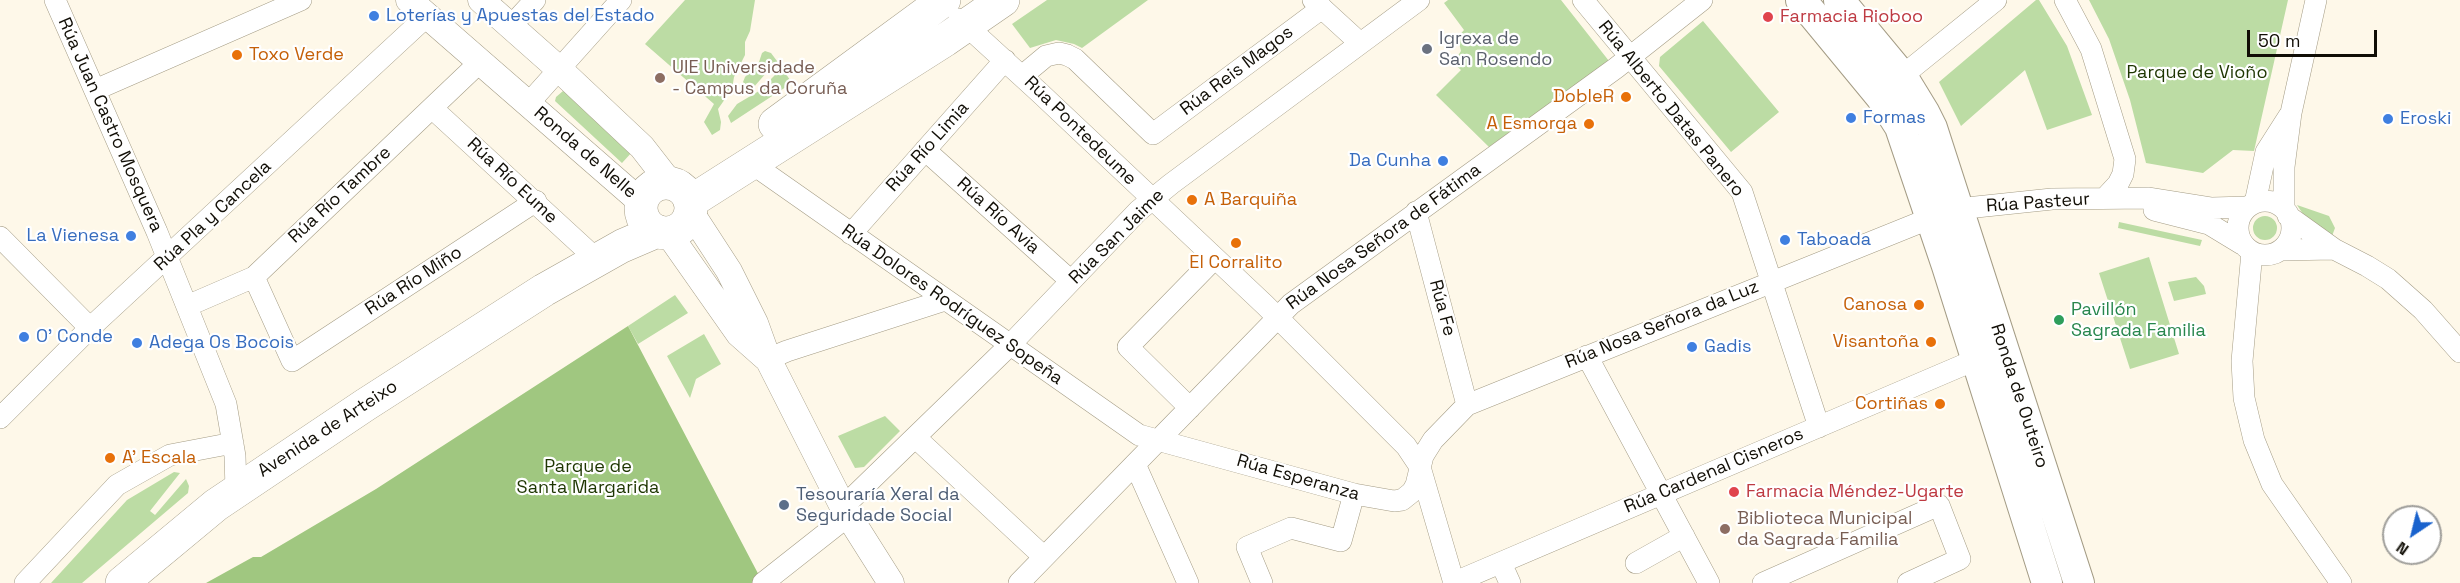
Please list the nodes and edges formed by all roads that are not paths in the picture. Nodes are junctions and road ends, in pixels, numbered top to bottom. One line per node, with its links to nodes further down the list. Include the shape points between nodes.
1 (55, 0): 27 (street, Rúa Juan Castro Mosquera)
2 (301, 0): 27 (street)
3 (481, 0): 19 (street, Ronda de Nelle)
4 (535, 0): 19 (street)
5 (621, 0): 24 (street)
6 (1004, 0): 18 (main road, Avenida de Arteixo)
7 (1419, 0): 20 (street, Rúa San Jaime)
8 (1583, 0): 21 (street, Rúa Alberto Datas Panero)
9 (1701, 0): 21 (street, Rúa Nosa Señora de Fátima)
10 (1801, 0): 40 (main road, Ronda de Outeiro, via 1895,117)
11 (1839, 0): 26 (main road, Ronda de Outeiro)
12 (1996, 0): 26 (street)
13 (2065, 0): 34 (street, via 2091,49 2125,159)
14 (2316, 0): 30 (street)
15 (938, 2): 18 (street, Rúa Pontedeume); 37 (main road, Avenida de Arteixo)
16 (1317, 4): 20 (street); 25 (street, Rúa Reis Magos, via 1153,134 1067,55 1052,53)
17 (418, 8): 23 (street, Ronda de Nelle); 48 (street, Rúa Pla y Cancela)
18 (967, 25): 22 (street, Rúa Pontedeume); 32 (main road, Avenida de Arteixo)
19 (511, 26): 24 (street, Ronda de Nelle)
20 (1360, 43): 33 (street, Rúa San Jaime)
21 (1630, 57): 38 (street, Rúa Nosa Señora de Fátima); 51 (street, Rúa Alberto Datas Panero, via 1742,192)
22 (1005, 60): 25 (street, Rúa Pontedeume); 31 (street, Rúa Río Limia)
23 (480, 62): 28 (street, Ronda de Nelle); 29 (street, Rúa Río Tambre)
24 (559, 69): 28 (street, Ronda de Nelle); 37 (street, Ronda de Nelle, via 642,147)
25 (1022, 76): 33 (street, Rúa Pontedeume)
26 (1902, 76): 40 (main road, Ronda de Outeiro, via 1932,128)
27 (95, 90): 48 (street, Rúa Juan Castro Mosquera)
28 (528, 104): 37 (street, Ronda de Nelle)
29 (432, 108): 35 (street, Rúa Río Eume); 49 (street, Rúa Río Tambre)
30 (2291, 113): 36 (street, via 2266,152); 39 (street, via 2284,167)
31 (925, 150): 41 (street, Rúa Río Limia); 50 (street, Rúa Río Avia)
32 (751, 164): 37 (main road, Avenida de Arteixo); 41 (street, Rúa Dolores Rodríguez Sopeña)
33 (1152, 199): 47 (street, Rúa Pontedeume); 50 (street, Rúa San Jaime)
34 (2112, 199): 36 (street, Rúa Pasteur, via 2149,198 2212,208); 40 (street, Rúa Pasteur, via 2052,199); 43 (street, Rúa Pasteur, via 2209,224)
35 (536, 201): 46 (street, Rúa Río Eume); 49 (street, Rúa Río Miño, via 292,361)
36 (2252, 205): 39 (street, via 2270,202); 43 (street, via 2239,220 2239,236)
37 (668, 208): 46 (main road, Avenida de Arteixo); 52 (main road, Avenida de Arteixo, via 622,246); 61 (street, Ronda de Nelle, via 739,334)
38 (1416, 212): 56 (street, Rúa Nosa Señora de Fátima); 63 (street, Rúa Fe)
39 (2286, 212): 44 (street); 45 (street, via 2291,223 2290,238)
40 (1944, 214): 51 (street, Rúa Nosa Señora da Luz); 62 (main road, Ronda de Outeiro); 93 (main road, Ronda de Outeiro)
41 (851, 234): 54 (street, Rúa Dolores Rodríguez Sopeña)
42 (0, 237): 57 (street)
43 (2247, 248): 45 (street, via 2268,255); 53 (street)
44 (2334, 249): 45 (street); 59 (street, via 2401,290)
45 (2278, 251): 53 (street)
46 (592, 255): 52 (main road, Avenida de Arteixo)
47 (1215, 258): 56 (street, Rúa Pontedeume); 64 (street, via 1128,347)
48 (168, 259): 55 (street, Rúa Juan Castro Mosquera); 57 (street, Rúa Pla y Cancela)
49 (254, 277): 55 (street, Rúa Río Tambre)
50 (1071, 281): 58 (street, Rúa San Jaime)
51 (1771, 281): 60 (street, Rúa Nosa Señora da Luz); 66 (street, Rúa Alberto Datas Panero)
52 (544, 290): 72 (main road, Avenida de Arteixo)
53 (2250, 295): 94 (street, via 2242,361 2244,398 2254,440 2272,484)
54 (945, 300): 58 (street, Rúa Dolores Rodríguez Sopeña); 61 (street)
55 (186, 306): 69 (street, Rúa Juan Castro Mosquera, via 226,404)
56 (1277, 318): 64 (street, Rúa Nosa Señora de Fátima); 71 (street, Rúa Pontedeume, via 1406,446)
57 (90, 328): 65 (street, Rúa Pla y Cancela)
58 (1009, 346): 67 (street, Rúa San Jaime); 68 (street, Rúa Dolores Rodríguez Sopeña, via 1139,435)
59 (2460, 352)
60 (1587, 356): 63 (street, Rúa Nosa Señora da Luz); 74 (street)
61 (768, 360): 75 (street, Ronda de Nelle)
62 (1975, 360): 66 (street, Rúa Cardenal Cisneros); 92 (main road, Ronda de Outeiro)
63 (1467, 405): 71 (street, Rúa Nosa Señora da Luz, via 1433,440)
64 (1190, 408): 68 (street, Rúa Nosa Señora de Fátima)
65 (0, 418)
66 (1819, 427): 74 (street, Rúa Cardenal Cisneros)
67 (916, 438): 75 (street, Rúa San Jaime); 77 (street)
68 (1157, 440): 70 (street, Rúa Nosa Señora de Fátima); 73 (street, Rúa Esperanza)
69 (233, 443): 72 (street, Rúa Juan Castro Mosquera); 80 (street, via 170,455 117,485)
70 (1135, 464): 77 (street, Rúa Nosa Señora de Fátima); 85 (street)
71 (1420, 467): 73 (street, Rúa Esperanza, via 1416,485 1402,500); 87 (street, Rúa Pontedeume)
72 (236, 490): 81 (main road, Avenida de Arteixo)
73 (1354, 494): 86 (street, via 1341,541 1292,528 1247,547)
74 (1662, 494): 76 (street); 78 (street, Rúa Cardenal Cisneros)
75 (846, 511): 82 (street, Rúa San Jaime); 83 (street, Ronda de Nelle)
76 (1684, 536): 79 (street); 89 (street)
77 (1044, 557): 84 (street, Rúa Nosa Señora de Fátima)
78 (1501, 563): 87 (street, Rúa Cardenal Cisneros); 88 (street)
79 (1636, 563)
80 (25, 583)
81 (122, 583)
82 (763, 583)
83 (891, 583)
84 (1019, 583)
85 (1188, 583)
86 (1263, 583)
87 (1453, 583)
88 (1510, 583)
89 (1709, 583)
90 (1763, 583): 91 (street, via 1939,505 1960,559)
91 (1908, 583)
92 (2046, 583)
93 (2079, 583)
94 (2341, 583)

